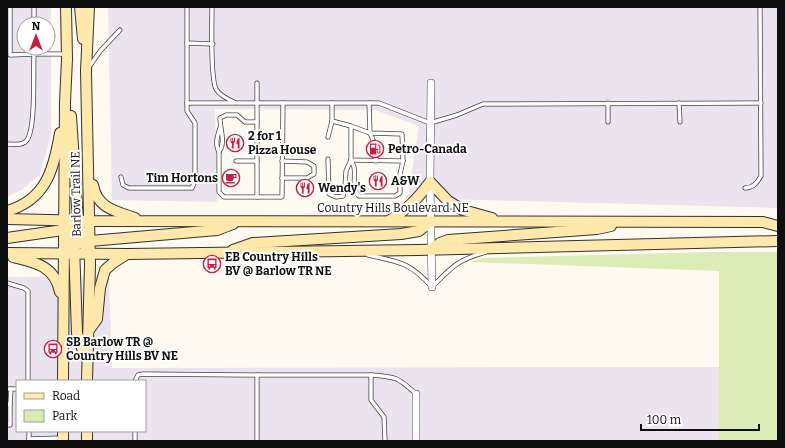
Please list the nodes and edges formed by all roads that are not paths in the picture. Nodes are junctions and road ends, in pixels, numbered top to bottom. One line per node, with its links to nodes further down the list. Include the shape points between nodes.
1 (10, 7): 11 (lane, via 10,54)
2 (66, 7): 14 (main road, Barlow Trail NE)
3 (80, 7): 15 (main road)
4 (89, 7): 15 (main road, Barlow Trail NE)
5 (187, 7): 9 (lane)
6 (212, 7): 10 (lane)
7 (760, 7): 22 (lane)
8 (120, 30): 15 (lane)
9 (187, 44): 10 (lane); 19 (lane)
10 (213, 44): 23 (lane, via 213,76 216,88)
11 (16, 54)
12 (34, 56): 36 (lane, via 30,133 27,141 21,144)
13 (56, 56): 14 (lane)
14 (67, 57): 18 (main road, Barlow Trail NE); 61 (main road)
15 (86, 71): 38 (main road, Barlow Trail NE)
16 (257, 83): 24 (lane)
17 (431, 83): 32 (street)
18 (65, 102): 52 (main road, via 56,159 47,181 31,200); 61 (main road, Barlow Trail NE)
19 (187, 103): 23 (lane); 47 (lane, via 187,111 195,123 196,181 192,188 129,188 123,185)
20 (608, 103): 21 (lane); 30 (lane); 32 (lane, via 483,104)
21 (680, 103): 22 (lane); 31 (lane)
22 (761, 103): 50 (lane, via 761,176 756,184)
23 (236, 104): 24 (lane)
24 (258, 104): 25 (lane); 29 (lane)
25 (283, 104): 26 (lane); 46 (lane)
26 (332, 104): 27 (lane); 28 (lane)
27 (369, 104): 32 (lane, via 379,104); 34 (lane)
28 (332, 121): 33 (lane); 35 (lane)
29 (258, 122): 43 (lane); 51 (lane, via 245,122 237,115 220,118 222,147 219,152 220,194 224,197)
30 (608, 122)
31 (680, 122)
32 (430, 123): 49 (street)
33 (351, 126): 34 (lane); 41 (lane)
34 (370, 133): 37 (lane); 45 (lane, via 402,134)
35 (328, 137)
36 (7, 144)
37 (376, 147)
38 (88, 152): 54 (main road, via 94,193 103,206); 55 (main road, Barlow Trail NE)
39 (376, 154): 44 (lane)
40 (328, 159): 41 (lane, via 329,194 336,197 343,196 346,171)
41 (351, 160): 44 (lane); 45 (lane, via 355,188 359,196 394,196 400,193)
42 (236, 161): 43 (lane)
43 (257, 161): 51 (lane)
44 (376, 161): 45 (lane)
45 (403, 161)
46 (282, 162): 48 (lane); 48 (lane, via 308,162 314,166 314,174 307,178)
47 (121, 178)
48 (282, 178): 51 (lane, via 282,197)
49 (430, 182): 57 (main road, via 409,207); 58 (street); 59 (main road, via 448,201 463,210)
50 (745, 188)
51 (257, 197)
52 (7, 211)
53 (7, 219): 61 (main road, Country Hills Boulevard NE)
54 (142, 220): 55 (main road, Country Hills Boulevard NE); 56 (main road, Country Hills Boulevard NE)
55 (90, 221): 61 (main road, Country Hills Boulevard NE); 65 (main road, Barlow Trail NE)
56 (243, 221): 57 (main road, Country Hills Boulevard NE); 65 (main road, via 216,230)
57 (389, 221): 58 (main road, Country Hills Boulevard NE)
58 (431, 221): 59 (main road, Country Hills Boulevard NE); 67 (street); 71 (main road, via 419,231 253,243)
59 (504, 222): 60 (main road, Country Hills Boulevard NE)
60 (629, 222): 62 (main road, Country Hills Boulevard NE, via 763,222); 67 (main road, via 597,229 448,240 440,242)
61 (71, 225): 63 (main road); 65 (main road); 69 (main road, Barlow Trail NE)
62 (778, 226)
63 (7, 238)
64 (778, 241): 66 (main road)
65 (81, 245): 69 (main road); 70 (main road, Barlow Trail NE); 70 (main road); 78 (main road, via 77,333)
66 (501, 248): 67 (main road); 75 (lane, via 468,257 453,266)
67 (431, 250): 68 (main road); 75 (street)
68 (353, 251): 71 (main road); 75 (lane, via 404,264 420,274)
69 (64, 253): 72 (main road); 76 (main road, Barlow Trail NE)
70 (90, 253): 73 (main road); 77 (main road, Barlow Trail NE)
71 (226, 253): 73 (main road)
72 (7, 254): 76 (main road, via 45,268 58,282)
73 (128, 254): 77 (main road, via 105,270 100,288 97,319)
74 (7, 283): 81 (lane, via 24,288 28,292)
75 (432, 287)
76 (64, 319): 82 (main road, Barlow Trail NE)
77 (89, 330): 78 (main road, Barlow Trail NE)
78 (87, 364): 83 (main road, Barlow Trail NE)
79 (257, 375): 80 (lane); 84 (lane, via 143,374 138,375); 91 (lane)
80 (371, 375): 86 (lane, via 390,376 401,380); 92 (lane, via 371,400 384,417)
81 (28, 380)
82 (63, 380)
83 (87, 380)
84 (136, 380)
85 (9, 389): 87 (lane)
86 (416, 394): 93 (street)
87 (8, 404): 88 (lane, via 10,425)
88 (7, 425)
89 (63, 437): 90 (lane)
90 (29, 440)
91 (256, 441)
92 (385, 441)
93 (416, 441)

